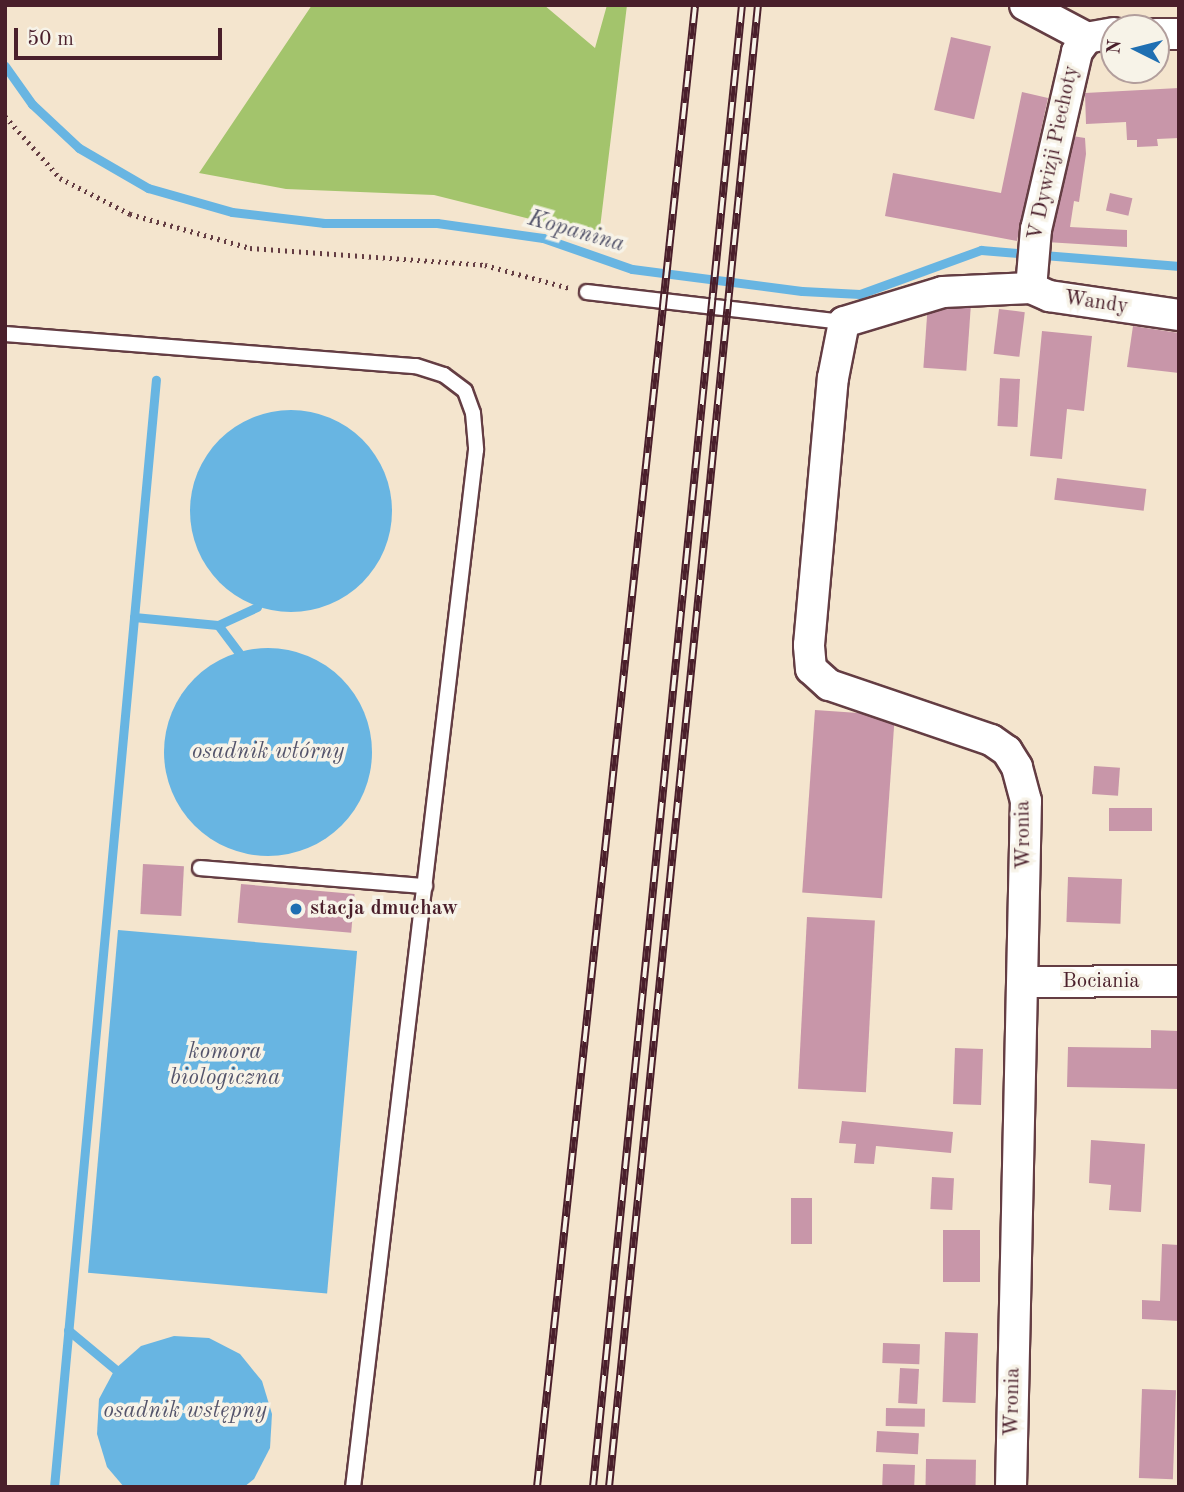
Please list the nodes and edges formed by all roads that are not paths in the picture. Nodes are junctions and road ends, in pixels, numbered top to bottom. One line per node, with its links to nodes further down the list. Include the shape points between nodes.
1 (1025, 5): 2 (street, V Dywizji Piechoty)
2 (1100, 36): 3 (street, V Dywizji Piechoty, via 1077,52 1065,91)
3 (1030, 280): 5 (street, Wandy, via 1049,296); 6 (street, Wandy, via 943,292)
4 (587, 292): 6 (lane)
5 (1179, 315)
6 (844, 322): 11 (street, Wronia, via 833,379 809,645 811,669 829,685 990,740 1007,751 1026,802)
7 (5, 334): 9 (lane, via 416,366 444,375 465,391 473,412 477,450)
8 (200, 868): 9 (lane)
9 (425, 886): 12 (lane)
10 (1179, 981): 11 (street, Bociania)
11 (1024, 982): 13 (street, Wronia)
12 (353, 1487)
13 (1011, 1487)

